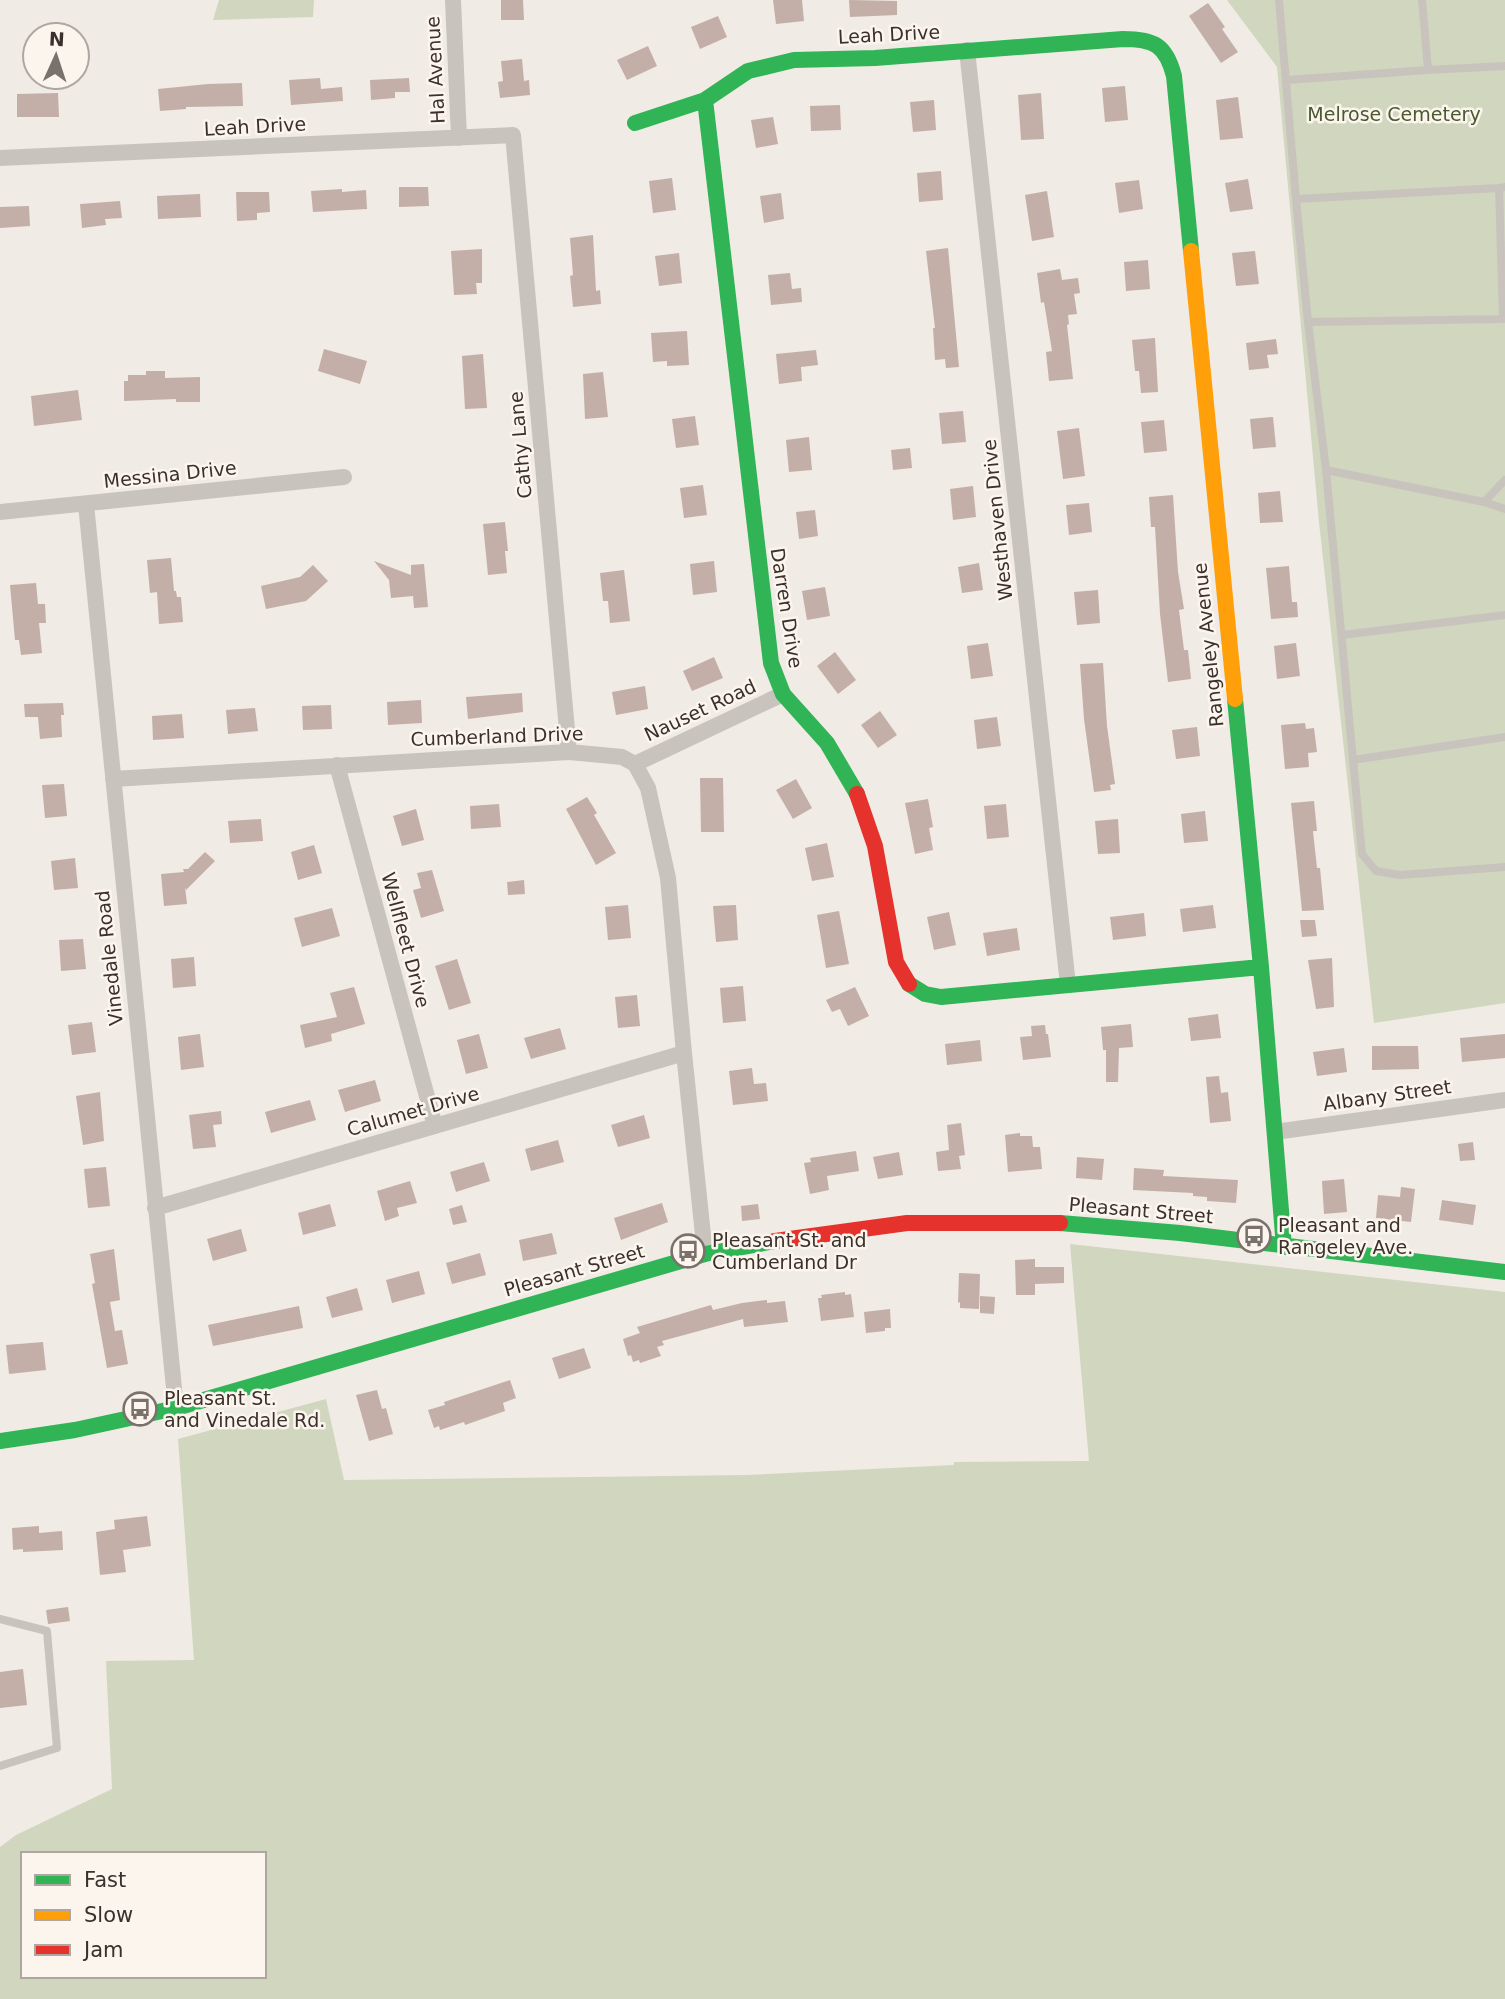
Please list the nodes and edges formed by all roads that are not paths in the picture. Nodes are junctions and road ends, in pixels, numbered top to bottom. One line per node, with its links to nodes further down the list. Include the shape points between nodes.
1 (453, 0): 12 (street, Hal Avenue)
2 (1279, 0): 8 (lane)
3 (1422, 0): 7 (lane)
4 (1158, 45): 5 (street, Leah Drive, via 1123,39); 36 (street, Rangeley Avenue, via 1166,52 1174,76)
5 (967, 50): 9 (street, Leah Drive, via 771,64 748,71); 37 (street, Westhaven Drive)
6 (1505, 66): 7 (lane)
7 (1428, 70): 8 (lane)
8 (1287, 80): 15 (lane)
9 (705, 100): 10 (street, Leah Drive); 28 (street, Darren Drive, via 768,650)
10 (635, 123)
11 (513, 135): 12 (street, Leah Drive); 30 (street, Cathy Lane)
12 (459, 138): 13 (street, Leah Drive)
13 (0, 158)
14 (1502, 187): 15 (lane); 16 (lane)
15 (1296, 199): 17 (lane)
16 (1503, 318): 17 (lane); 18 (lane)
17 (1308, 323): 19 (lane)
18 (1505, 330)
19 (1326, 470): 22 (lane); 27 (lane)
20 (344, 477): 23 (street, Messina Drive)
21 (1505, 480): 22 (lane)
22 (1485, 502): 24 (lane)
23 (86, 504): 25 (street, Messina Drive); 34 (street, Vinedale Road)
24 (1505, 509)
25 (0, 512)
26 (1505, 615): 27 (lane)
27 (1342, 635): 31 (lane)
28 (783, 694): 32 (street, Nauset Road); 37 (street, Darren Drive, via 827,743 861,801 875,846 896,962 910,987 941,997)
29 (1505, 737): 31 (lane)
30 (569, 752): 32 (street, Cumberland Drive, via 622,757); 33 (street, Cumberland Drive)
31 (1353, 760): 35 (lane, via 1362,854 1376,871 1399,875)
32 (635, 764): 38 (street, via 648,788 668,878)
33 (337, 765): 34 (street, Cumberland Drive); 40 (street, Wellfleet Drive)
34 (113, 779): 42 (street, Vinedale Road)
35 (1505, 867)
36 (1261, 967): 37 (street, Darren Drive); 41 (street, Rangeley Avenue)
37 (1068, 985)
38 (684, 1053): 40 (street, Calumet Drive); 44 (street)
39 (1505, 1100): 41 (street, Albany Street)
40 (435, 1126): 42 (street, Calumet Drive)
41 (1275, 1132): 43 (street, Rangeley Avenue)
42 (155, 1208): 46 (street, Vinedale Road)
43 (1284, 1247): 44 (street, Pleasant Street, via 1061,1223 919,1223); 45 (street, Pleasant Street)
44 (705, 1254): 46 (street, Pleasant Street)
45 (1505, 1272)
46 (176, 1408): 47 (street, Pleasant Street)
47 (0, 1441)
48 (0, 1619): 49 (lane, via 47,1631 57,1748)
49 (0, 1766)

